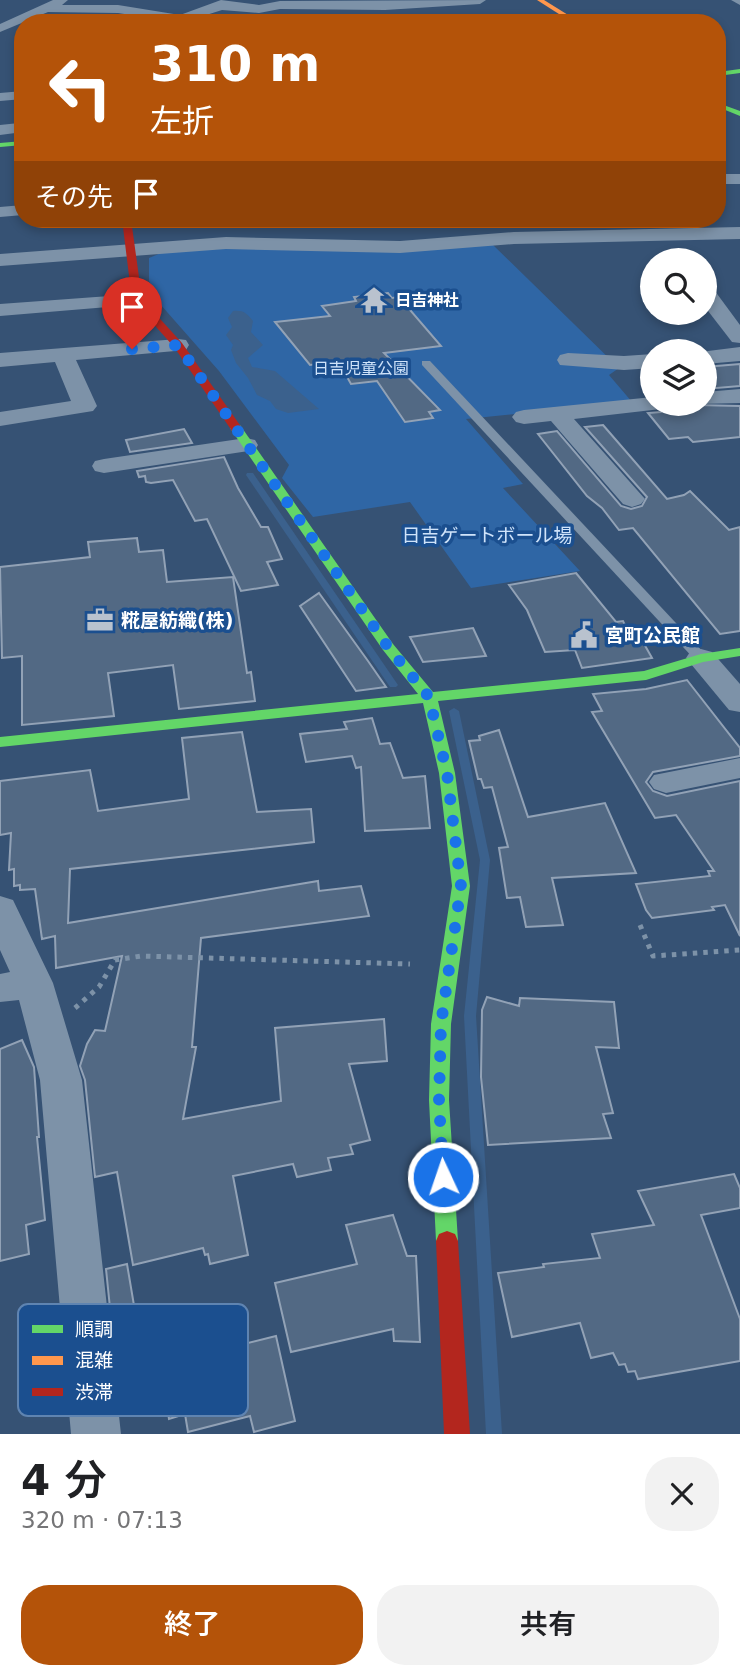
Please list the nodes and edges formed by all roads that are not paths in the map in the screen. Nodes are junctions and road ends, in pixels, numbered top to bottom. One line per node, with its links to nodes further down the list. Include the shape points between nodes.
1 (62, 0): 7 (street)
2 (480, 0): 6 (street)
3 (540, 0): 12 (street)
4 (225, 3): 5 (street, via 259,9); 10 (street)
5 (397, 3): 6 (street)
6 (419, 5): 11 (street)
7 (46, 8): 8 (street); 9 (street)
8 (34, 14)
9 (145, 14)
10 (199, 14)
11 (430, 14)
12 (563, 14)
13 (127, 228): 19 (street)
14 (646, 228): 19 (street, via 400,247 260,243)
15 (660, 228): 18 (street)
16 (672, 228): 17 (street)
17 (740, 233)
18 (673, 248)
19 (130, 250): 20 (street); 21 (street)
20 (0, 260)
21 (137, 300): 23 (street); 26 (street)
22 (717, 303): 24 (street)
23 (0, 310)
24 (732, 319): 25 (street)
25 (740, 337)
26 (178, 345): 28 (street); 40 (street)
27 (740, 354): 29 (street)
28 (64, 355): 30 (street); 39 (street, via 85,406)
29 (717, 356)
30 (0, 360)
31 (568, 360): 32 (street)
32 (640, 362)
33 (426, 363): 44 (lane)
34 (740, 396): 35 (street)
35 (717, 398)
36 (640, 405): 37 (street)
37 (556, 413): 38 (street); 42 (street)
38 (524, 417)
39 (0, 419)
40 (246, 445): 41 (street); 45 (street, via 388,647)
41 (104, 467)
42 (632, 499)
43 (740, 652): 44 (street)
44 (701, 658): 45 (street, via 646,675); 46 (street)
45 (429, 697): 47 (street); 55 (street, via 447,773 461,886 441,1024 439,1100)
46 (740, 703)
47 (0, 742)
48 (740, 768): 49 (street)
49 (666, 782)
50 (0, 909): 51 (street)
51 (17, 986): 52 (street, via 46,1024 61,1080)
52 (83, 1304)
53 (94, 1416): 54 (street)
54 (96, 1434)
55 (457, 1434)

